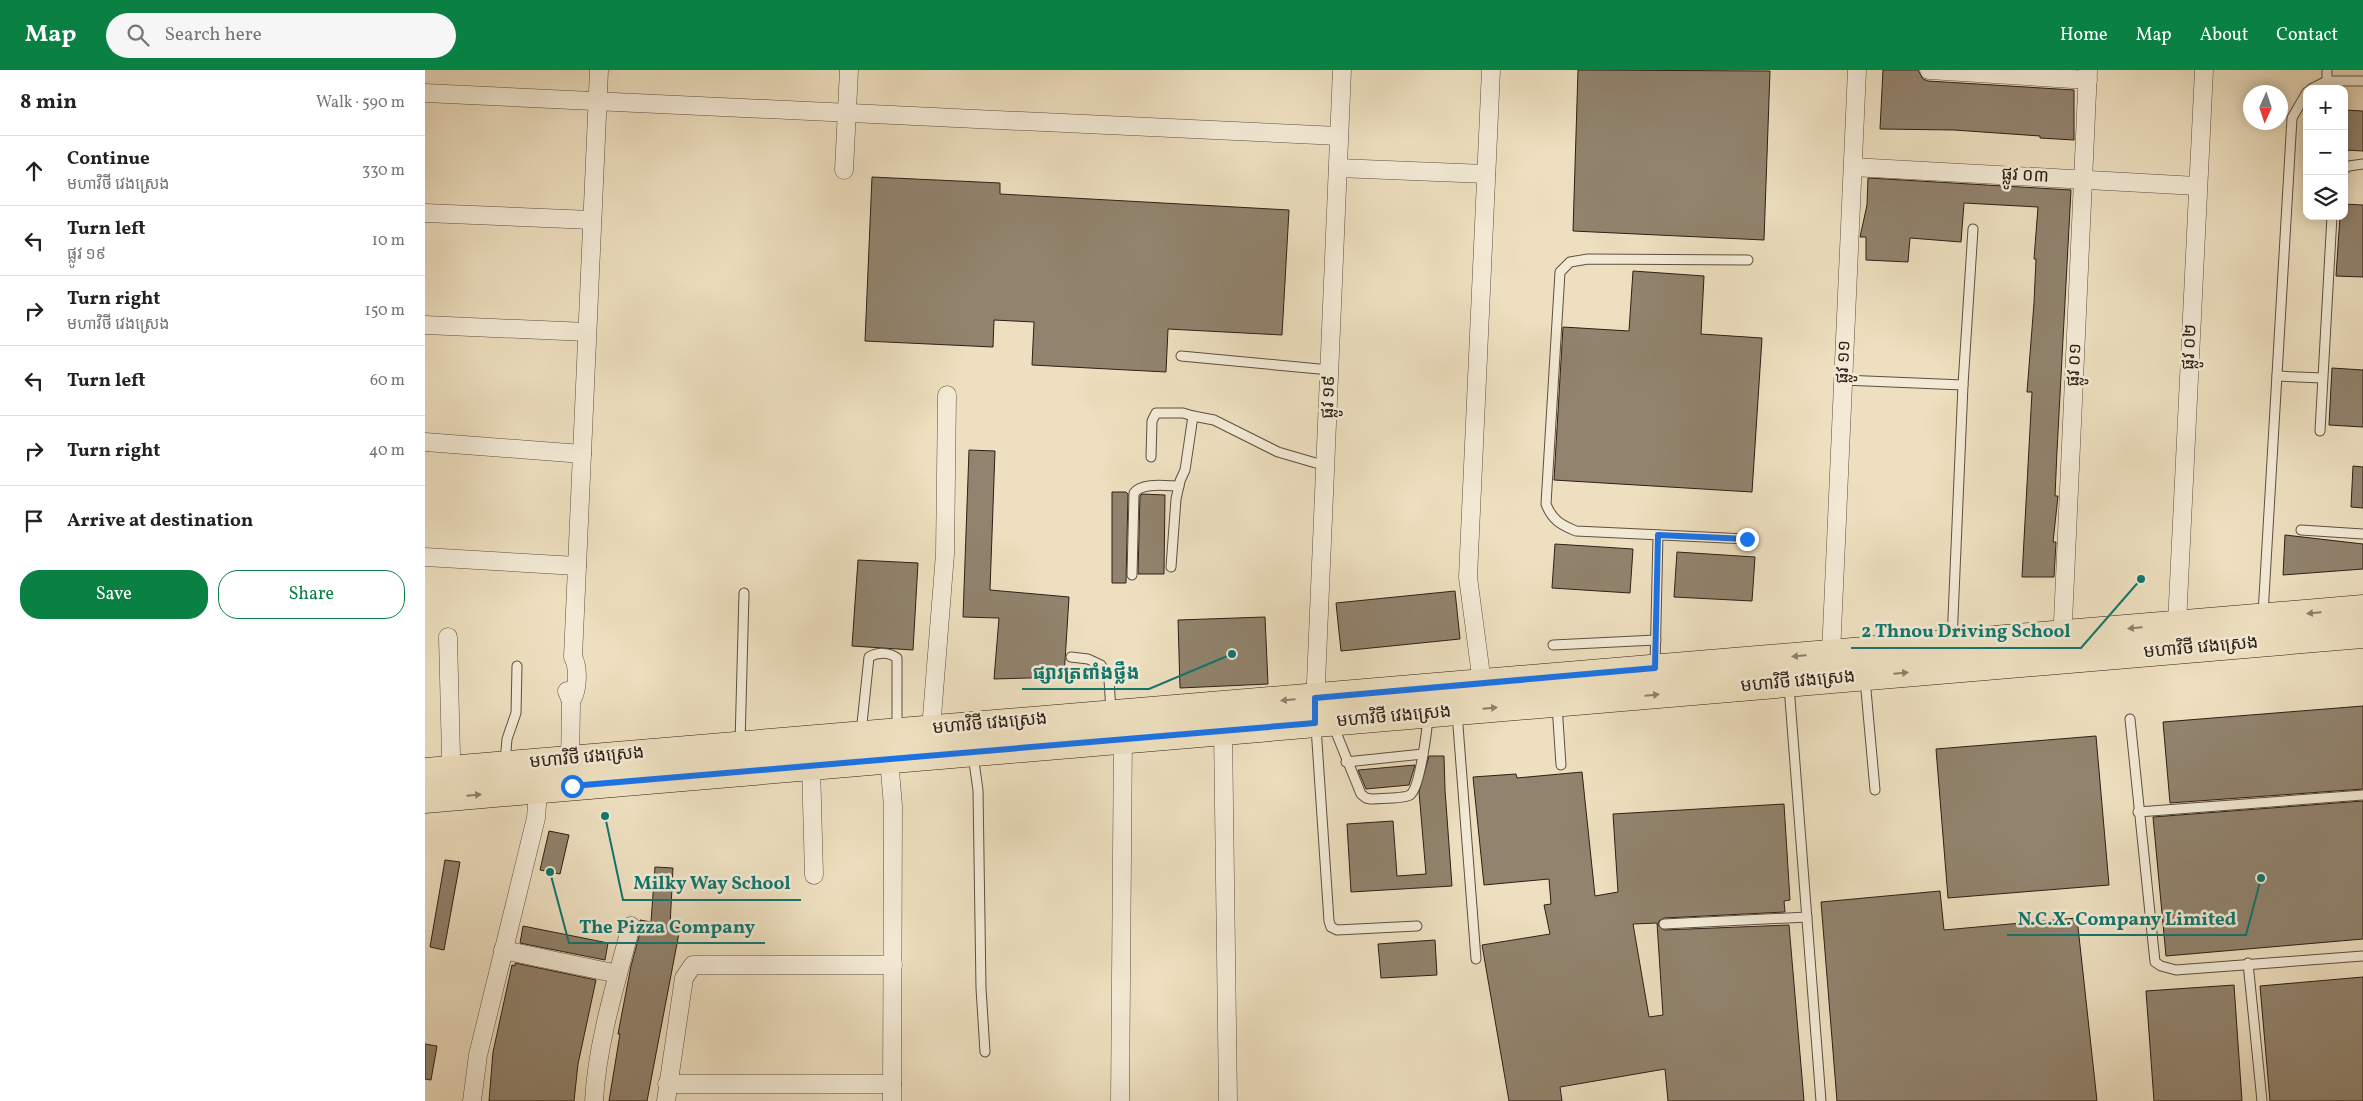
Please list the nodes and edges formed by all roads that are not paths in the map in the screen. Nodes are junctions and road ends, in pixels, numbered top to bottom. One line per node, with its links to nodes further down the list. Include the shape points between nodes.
1 (599, 70): 15 (street)
2 (849, 70): 16 (street)
3 (1342, 70): 17 (street, ផ្លូវ ១៩)
4 (1491, 70): 23 (street)
5 (1857, 70): 19 (street, ផ្លូវ ១១)
6 (1929, 70): 9 (street)
7 (2204, 70): 25 (street, ផ្លូវ ០២)
8 (2327, 70): 10 (lane)
9 (2088, 75): 24 (street, ផ្លូវ ០១)
10 (2327, 80): 11 (lane); 12 (lane)
11 (2363, 81)
12 (2318, 85)
13 (425, 93): 15 (street)
14 (2303, 99): 35 (lane, via 2292,118)
15 (598, 101): 16 (street); 27 (street)
16 (847, 113): 17 (street); 22 (street)
17 (1339, 136): 21 (street, ផ្លូវ ១៩)
18 (2363, 164): 20 (lane)
19 (1853, 166): 24 (street, ផ្លូវ ០៣); 37 (street, ផ្លូវ ១១)
20 (2348, 167)
21 (1338, 168): 23 (street); 34 (street, ផ្លូវ ១៩)
22 (844, 170)
23 (1486, 174): 70 (street, via 1468,578)
24 (2083, 179): 25 (street, ផ្លូវ ០៣); 64 (street, ផ្លូវ ០១)
25 (2197, 186): 58 (street, ផ្លូវ ០២)
26 (425, 213): 27 (street)
27 (593, 220): 32 (street)
28 (2332, 220): 36 (lane)
29 (1973, 229): 38 (lane)
30 (1748, 260): 49 (lane, via 1588,259 1570,262 1560,272 1546,504 1560,525 1576,531)
31 (425, 325): 32 (street)
32 (587, 332): 43 (street)
33 (1181, 356): 34 (lane)
34 (1330, 370): 45 (street, ផ្លូវ ១៩)
35 (2277, 376): 36 (lane); 57 (lane)
36 (2322, 378): 41 (lane)
37 (1843, 380): 38 (lane); 65 (street, ផ្លូវ ១១)
38 (1963, 385): 62 (lane)
39 (947, 395): 78 (street, via 945,554)
40 (1193, 416): 44 (lane, via 1183,412 1156,413 1152,422); 45 (lane, via 1214,420 1277,452); 46 (lane, via 1185,470)
41 (2319, 431)
42 (425, 442): 43 (street)
43 (582, 454): 52 (street)
44 (1151, 457)
45 (1326, 466): 73 (street, ផ្លូវ ១៩)
46 (1179, 486): 53 (lane); 54 (lane, via 1143,487 1134,493)
47 (2301, 530): 48 (lane)
48 (2363, 534)
49 (1658, 535): 50 (lane); 61 (lane)
50 (1747, 539)
51 (425, 557): 52 (street)
52 (577, 566): 92 (street, via 573,657 576,663 576,695 571,701)
53 (1171, 567)
54 (1132, 575)
55 (744, 593): 83 (lane)
56 (2363, 609): 57 (main road, មហាវិថី វេងស្រេង, one-way to 57)
57 (2263, 617): 58 (main road, មហាវិថី វេងស្រេង)
58 (2177, 624): 64 (main road, មហាវិថី វេងស្រេង, one-way to 64)
59 (2363, 634): 64 (main road, មហាវិថី វេងស្រេង)
60 (448, 637): 91 (street, via 451,756)
61 (1656, 640): 63 (lane); 68 (lane)
62 (1952, 643): 64 (main road, មហាវិថី វេងស្រេង); 65 (main road, មហាវិថី វេងស្រេង)
63 (1553, 645)
64 (2062, 647): 69 (main road, មហាវិថី វេងស្រេង, one-way to 64)
65 (1831, 654): 68 (main road, មហាវិថី វេងស្រេង, one-way to 68)
66 (1071, 657): 75 (lane, via 1095,661 1105,669)
67 (517, 666): 88 (lane, via 516,713 507,739)
68 (1655, 668): 70 (main road, មហាវិថី វេងស្រេង)
69 (1865, 676): 71 (main road, មហាវិថី វេងស្រេង); 94 (lane)
70 (1482, 683): 73 (main road, មហាវិថី វេងស្រេង)
71 (1789, 683): 72 (main road, មហាវិថី វេងស្រេង, one-way to 71); 99 (lane)
72 (1557, 703): 74 (main road, មហាវិថី វេងស្រេង, one-way to 72); 89 (lane)
73 (1326, 709): 75 (main road, មហាវិថី វេងស្រេង, one-way to 75); 76 (main road, មហាវិថី វេងស្រេង); 79 (main road, មហាវិថី វេងស្រេង); 87 (lane); 102 (lane, via 1331,927 1337,930)
74 (1457, 711): 76 (main road, មហាវិថី វេងស្រេង); 105 (lane)
75 (1117, 713): 78 (main road, មហាវិថី វេងស្រេង); 82 (street)
76 (1428, 714): 85 (lane)
77 (2130, 719): 97 (lane)
78 (931, 730): 80 (main road, មហាវិថី វេងស្រេង)
79 (1223, 731): 82 (main road, មហាវិថី វេងស្រេង); 115 (street)
80 (897, 732): 81 (main road, មហាវិថី វេងស្រេង); 81 (lane, via 897,658 892,654 875,654 869,657)
81 (861, 735): 83 (main road, មហាវិថី វេងស្រេង)
82 (1123, 740): 84 (main road, មហាវិថី វេងស្រេង); 114 (street)
83 (740, 746): 92 (main road, មហាវិថី វេងស្រេង)
84 (973, 752): 86 (main road, មហាវិថី វេងស្រេង); 109 (lane, via 978,790)
85 (1423, 754): 87 (lane); 87 (lane, via 1414,790 1407,796 1366,798)
86 (889, 759): 90 (main road, មហាវិថី វេងស្រេង); 107 (street, via 893,806)
87 (1346, 762)
88 (504, 765): 91 (main road, មហាវិថី វេងស្រេង); 93 (main road, មហាវិថី វេងស្រេង)
89 (1561, 765)
90 (811, 766): 92 (main road, មហាវិថី វេងស្រេង); 98 (street)
91 (437, 771)
92 (571, 773): 93 (main road, មហាវិថី វេងស្រេង)
93 (538, 776): 96 (main road, មហាវិថី វេងស្រេង, one-way to 93); 103 (street, via 536,818)
94 (1875, 790)
95 (2363, 795): 97 (lane)
96 (425, 799)
97 (2139, 812): 106 (lane, via 2155,962 2176,970)
98 (814, 875)
99 (1807, 917): 100 (lane); 116 (lane)
100 (1664, 924)
101 (631, 926): 108 (street)
102 (1417, 926)
103 (503, 950): 108 (street); 112 (street, via 478,1055)
104 (2363, 956): 106 (lane)
105 (1476, 959)
106 (2248, 963): 117 (lane)
107 (893, 965): 110 (street, via 693,966 684,978); 111 (street)
108 (618, 974): 113 (street, via 595,1080)
109 (985, 1052)
110 (666, 1092): 111 (street)
111 (892, 1092)
112 (472, 1101)
113 (594, 1101)
114 (1120, 1101)
115 (1228, 1101)
116 (1821, 1101)
117 (2262, 1101)

